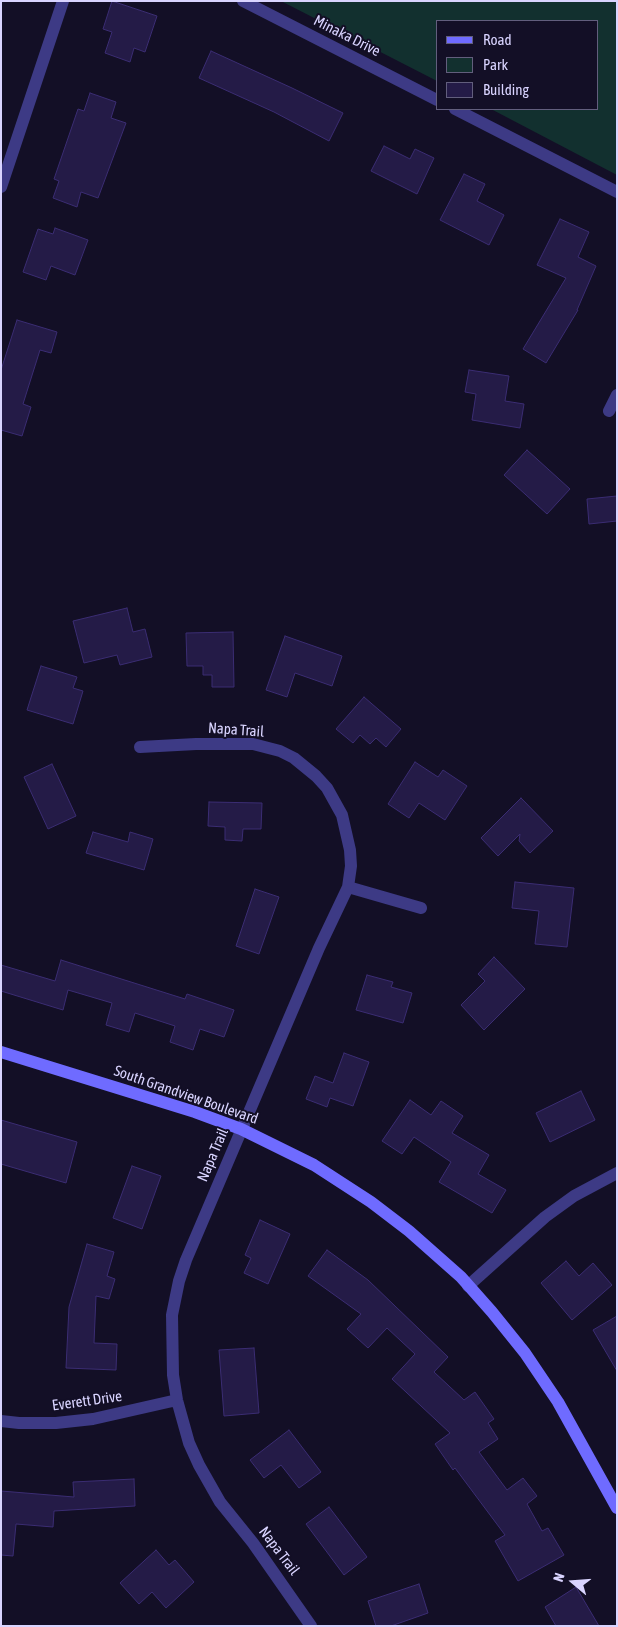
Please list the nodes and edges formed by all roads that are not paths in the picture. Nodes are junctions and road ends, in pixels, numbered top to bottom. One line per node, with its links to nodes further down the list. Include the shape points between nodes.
1 (63, 1): 5 (street)
2 (243, 1): 3 (street, Minaka Drive)
3 (436, 99)
4 (456, 110): 6 (street)
5 (1, 187)
6 (617, 192)
7 (617, 395): 8 (street)
8 (609, 412)
9 (140, 747): 10 (street, Napa Trail, via 253,744 294,758 327,788 342,815 350,850)
10 (348, 887): 11 (street); 13 (street, Napa Trail)
11 (422, 908)
12 (1, 1052): 13 (street, South Grandview Boulevard)
13 (241, 1129): 15 (street, South Grandview Boulevard, via 314,1165 371,1202); 16 (street, Napa Trail, via 179,1281 171,1335)
14 (617, 1173): 15 (street, via 544,1217)
15 (468, 1286): 18 (street, South Grandview Boulevard, via 525,1353 558,1402)
16 (177, 1400): 17 (street, Everett Drive, via 93,1419 56,1423); 19 (street, Napa Trail, via 189,1443 220,1502)
17 (1, 1421)
18 (617, 1508)
19 (311, 1626)

